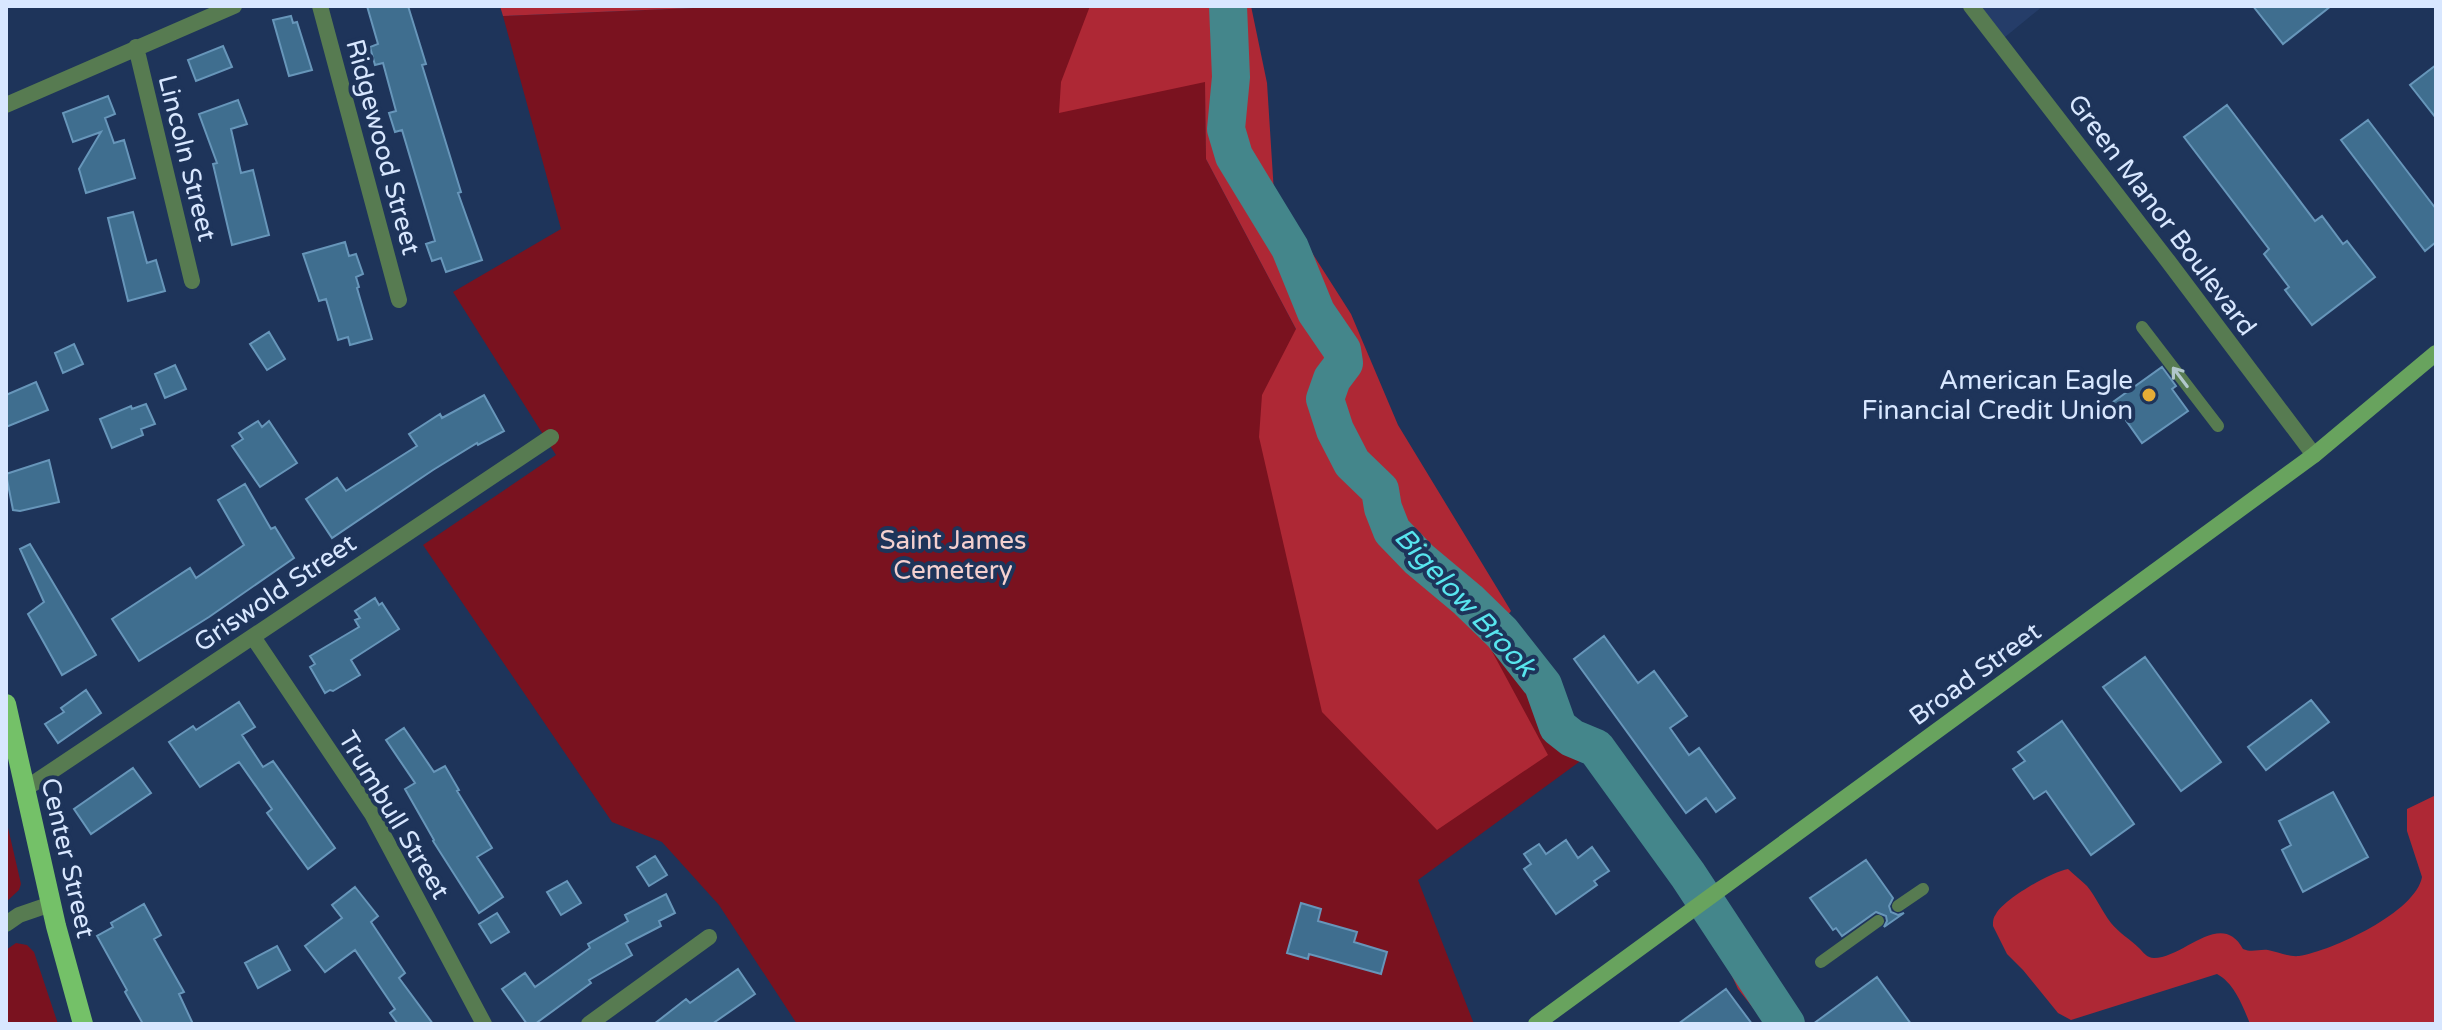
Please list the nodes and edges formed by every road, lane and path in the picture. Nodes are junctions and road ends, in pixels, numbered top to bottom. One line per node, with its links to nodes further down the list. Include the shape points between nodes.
1 (234, 6): 4 (street)
2 (320, 6): 7 (street, Ridgewood Street)
3 (1971, 6): 12 (street, Green Manor Boulevard)
4 (136, 47): 5 (street); 6 (street, Lincoln Street)
5 (6, 105)
6 (192, 281)
7 (399, 300)
8 (2142, 327): 10 (lane, one-way to 8)
9 (2434, 359): 12 (main road, Broad Street)
10 (2218, 426)
11 (551, 437): 13 (street, Griswold Street)
12 (2314, 455): 26 (main road, Broad Street)
13 (253, 637): 15 (street, Griswold Street); 24 (street, Trumbull Street, via 372,814)
14 (6, 704): 15 (main road, Center Street)
15 (25, 789): 17 (main road, Center Street)
16 (1923, 889): 18 (lane)
17 (51, 904): 20 (street); 23 (main road, Center Street)
18 (1898, 906)
19 (1878, 921): 22 (lane)
20 (6, 924)
21 (709, 937): 25 (street)
22 (1821, 962)
23 (83, 1024)
24 (484, 1024)
25 (589, 1024)
26 (1536, 1024)

